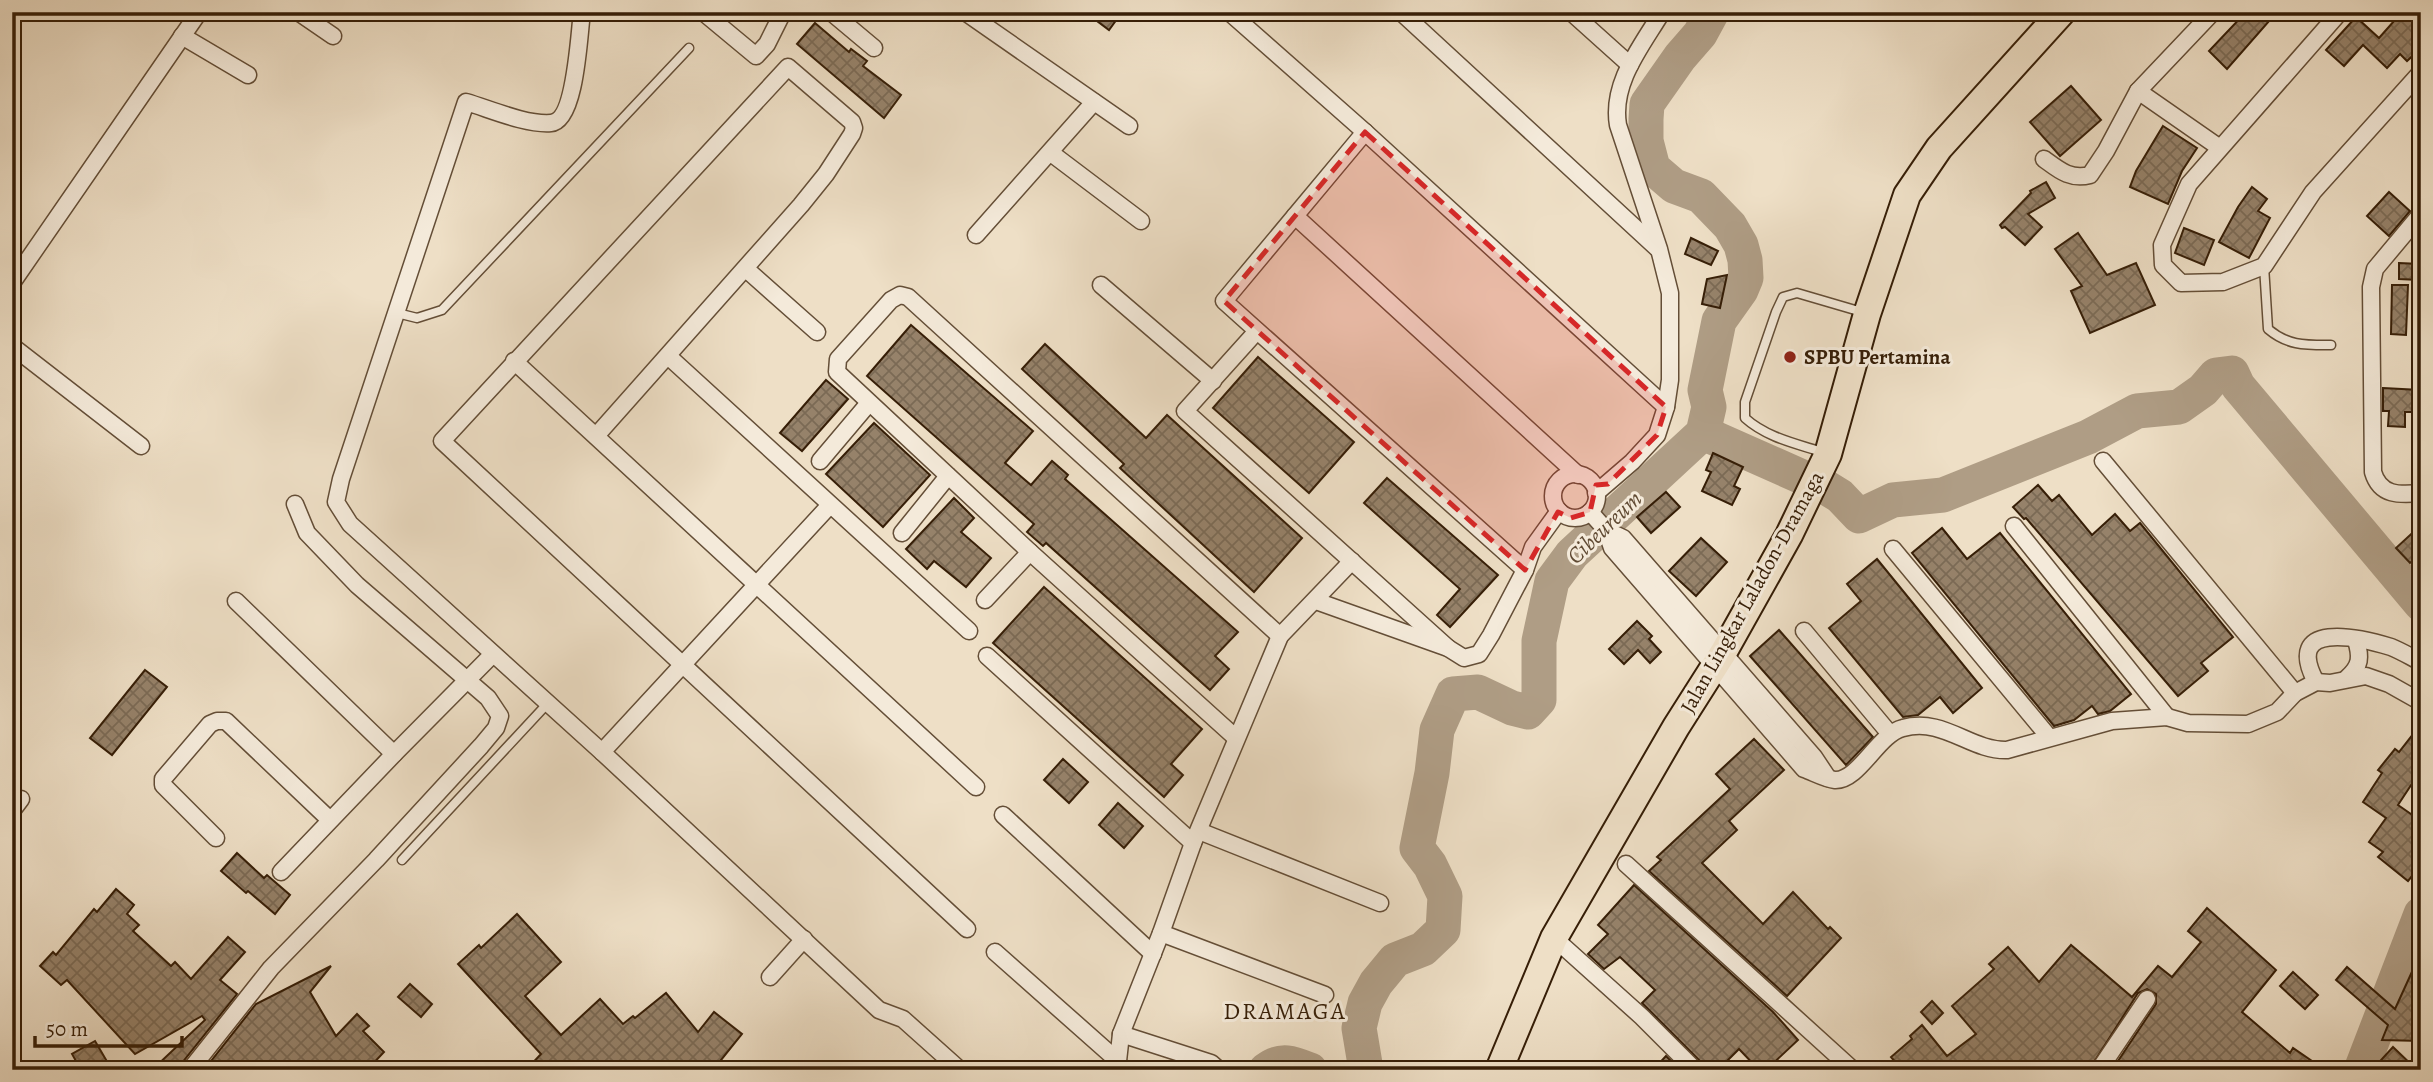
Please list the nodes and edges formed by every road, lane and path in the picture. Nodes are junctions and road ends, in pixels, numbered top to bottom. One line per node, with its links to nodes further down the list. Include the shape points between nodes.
1 (199, 12): 15 (street)
2 (298, 12): 16 (street)
3 (582, 12): 38 (street, via 571,97 559,120 530,121 466,102)
4 (703, 12): 5 (street, via 756,56)
5 (783, 12)
6 (831, 12): 18 (street)
7 (965, 12): 23 (street)
8 (1228, 12): 25 (street)
9 (1401, 12): 33 (street)
10 (1571, 12): 19 (street)
11 (1662, 12): 19 (street)
12 (2062, 12): 39 (main road, Jalan Lingkar Laladon-Dramaga, via 1939,148 1907,195)
13 (2213, 12): 22 (street)
14 (2340, 12): 26 (street)
15 (182, 36): 21 (street); 36 (street)
16 (334, 36)
17 (689, 48): 38 (lane, via 442,310 417,318)
18 (874, 48)
19 (1630, 65): 33 (street, via 1615,109)
20 (2421, 72): 34 (street, via 2313,192)
21 (248, 75)
22 (2138, 91): 26 (street); 28 (street, via 2090,175 2066,174)
23 (1094, 102): 24 (street); 27 (street)
24 (1129, 125)
25 (1365, 132): 30 (street); 48 (street)
26 (2220, 148): 34 (street, via 2189,184 2162,245 2163,265 2181,283 2198,284 2223,282)
27 (1051, 153): 31 (street); 32 (street)
28 (2044, 159)
29 (2421, 214): 57 (street, via 2375,269 2371,287 2373,472 2376,483 2386,491)
30 (1295, 216): 40 (street, via 1224,301); 54 (street)
31 (1141, 221)
32 (976, 235)
33 (1659, 250): 48 (street, via 1670,293)
34 (2264, 265): 42 (lane, via 2268,329 2298,345)
35 (746, 269): 41 (street); 44 (street); 45 (street, via 826,174 854,128 788,67)
36 (12, 283)
37 (1101, 285): 46 (street)
38 (397, 313): 77 (street, via 336,502 350,524)
39 (1867, 314): 53 (main road, Jalan Lingkar Laladon-Dramaga); 53 (lane, via 1797,293 1783,297 1745,402 1745,418 1755,427)
40 (1257, 331): 46 (street); 67 (street)
41 (817, 332)
42 (2331, 345)
43 (12, 346): 50 (street)
44 (668, 356): 49 (street); 59 (street)
45 (514, 361): 49 (street); 81 (street, via 442,441)
46 (1213, 381): 66 (street, via 1185,411)
47 (869, 403): 51 (street); 55 (street); 74 (street, via 837,372 838,359 891,300 908,297)
48 (1666, 407): 56 (street, via 1657,435)
49 (596, 436): 68 (street)
50 (141, 446)
51 (820, 461)
52 (2103, 461): 85 (street)
53 (1825, 463): 79 (main road, Jalan Lingkar Laladon-Dramaga)
54 (1574, 475): 56 (street); 60 (street, via 1555,485 1552,494)
55 (948, 476): 63 (street); 65 (street)
56 (1599, 487): 61 (street)
57 (2421, 494)
58 (295, 504): 83 (street, via 306,533 357,585)
59 (830, 505): 68 (street); 72 (street)
60 (1559, 512): 61 (street); 67 (street, via 1533,547)
61 (1599, 522): 79 (street, via 1623,538)
62 (2014, 526): 88 (street)
63 (902, 533)
64 (1893, 549): 90 (street)
65 (1030, 552): 69 (street); 91 (street)
66 (1352, 561): 71 (street); 76 (street)
67 (1525, 570): 76 (street, via 1479,654 1464,658)
68 (756, 584): 81 (street); 94 (street)
69 (985, 600)
70 (236, 601): 93 (street)
71 (1316, 601): 74 (street); 76 (street)
72 (969, 631)
73 (1804, 631): 89 (street)
74 (1280, 636): 91 (street)
75 (2356, 640): 80 (street, via 2392,648); 82 (street, via 2358,668); 84 (street, via 2340,635 2322,637 2310,648 2306,663)
76 (1448, 648)
77 (493, 654): 83 (street); 87 (street)
78 (987, 656): 97 (street)
79 (1719, 660): 89 (street, via 1804,769 1836,780 1850,774); 105 (main road, Jalan Lingkar Laladon-Dramaga)
80 (2421, 662)
81 (681, 665): 92 (street); 103 (street)
82 (2347, 678): 84 (street); 86 (street, via 2366,677 2389,684)
83 (467, 682): 93 (street); 114 (street, via 497,708 496,728 271,968)
84 (2316, 682): 85 (street)
85 (2295, 693): 88 (street, via 2277,712 2248,724 2188,723)
86 (2421, 702)
87 (548, 703): 92 (street); 99 (lane)
88 (2167, 717): 90 (street, via 2112,721)
89 (1890, 734): 90 (street, via 1928,725 1996,750)
90 (2049, 737)
91 (1236, 738): 97 (street)
92 (602, 752): 106 (street)
93 (394, 754): 96 (street)
94 (976, 787)
95 (1003, 815): 108 (street)
96 (330, 820): 98 (street, via 226,721 217,721 163,779 163,785); 101 (street)
97 (1196, 837): 102 (street); 104 (street)
98 (216, 838)
99 (402, 860)
100 (1626, 863): 119 (street)
101 (281, 872)
102 (1380, 903)
103 (967, 929)
104 (1161, 933): 108 (street); 110 (street)
105 (1554, 937): 117 (main road, Jalan Lingkar Laladon-Dramaga); 118 (street)
106 (804, 939): 109 (street); 115 (street, via 879,1010 903,1019)
107 (995, 952): 113 (street)
108 (1153, 954): 112 (street)
109 (770, 976)
110 (1325, 995)
111 (2147, 999): 120 (street)
112 (1121, 1034): 113 (street); 116 (street, via 1211,1063)
113 (1118, 1065)
114 (190, 1070)
115 (960, 1070)
116 (1219, 1070)
117 (1499, 1070)
118 (1695, 1070)
119 (1853, 1070)
120 (2099, 1070)

